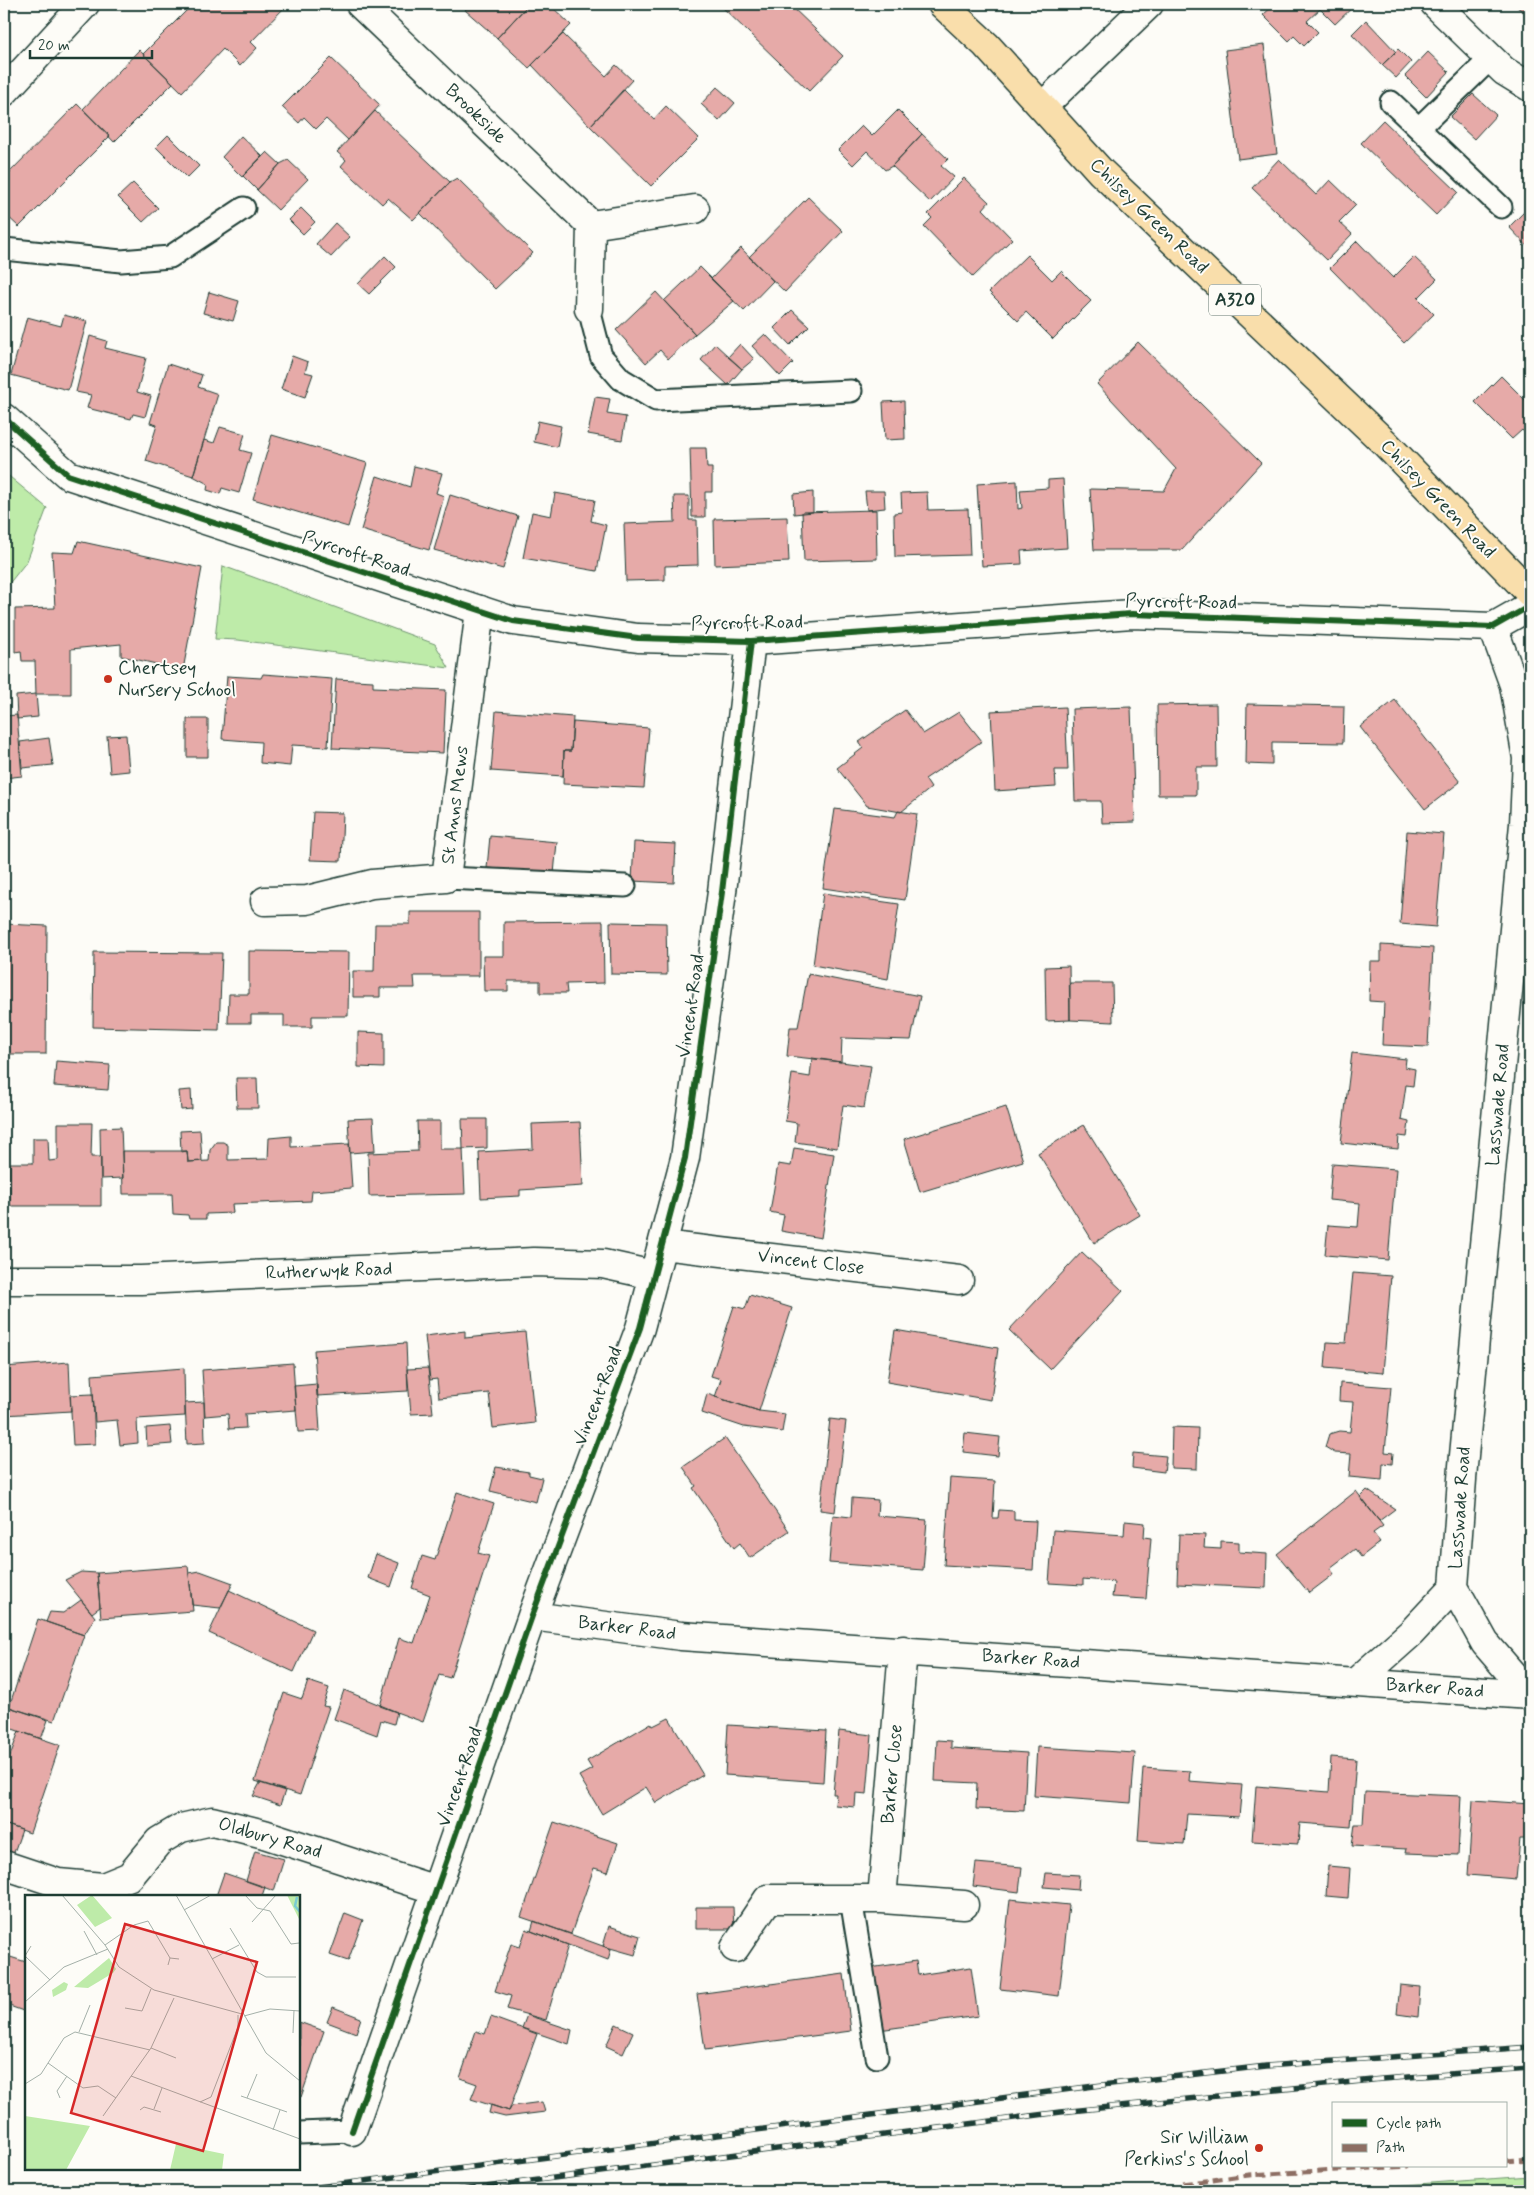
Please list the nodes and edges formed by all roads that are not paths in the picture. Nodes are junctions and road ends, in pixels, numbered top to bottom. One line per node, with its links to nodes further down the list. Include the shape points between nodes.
1 (85, 4): 8 (street)
2 (360, 4): 15 (street, Brookside)
3 (942, 4): 10 (main road, Chilsey Green Road / A320)
4 (1149, 4): 10 (street)
5 (1434, 4): 6 (street)
6 (1491, 58): 7 (street, via 1504,71); 11 (lane)
7 (1530, 87)
8 (4, 92)
9 (1391, 102): 11 (lane)
10 (1043, 106): 20 (main road, Chilsey Green Road / A320, via 1101,172 1385,443)
11 (1419, 128): 12 (lane)
12 (1501, 207)
13 (244, 208): 16 (lane, via 170,256 121,261)
14 (695, 209): 15 (street)
15 (591, 225): 17 (street)
16 (4, 249)
17 (589, 309): 18 (lane, via 601,356 621,379 656,400)
18 (851, 391)
19 (4, 418): 22 (street, Pyrcroft Road, via 68,475)
20 (1530, 593)
21 (1530, 606): 23 (street)
22 (480, 610): 24 (street, Pyrcroft Road, via 513,621 638,638); 25 (street, St Anns Mews)
23 (1493, 627): 24 (street, Pyrcroft Road, via 1132,614); 32 (street, Lasswade Road, via 1514,685 1527,758 1524,824)
24 (751, 641): 28 (street, Vincent Road, via 722,892 685,1158)
25 (446, 878): 26 (lane); 27 (street, St Anns Mews, via 372,884 307,900)
26 (625, 886)
27 (265, 901)
28 (662, 1245): 29 (street, Vincent Road); 31 (street, Vincent Close)
29 (653, 1275): 30 (street, Rutherwyk Road, via 602,1264 534,1262 141,1280); 33 (street, Vincent Road, via 640,1328)
30 (4, 1280)
31 (959, 1280)
32 (1454, 1587): 35 (street, Lasswade Road, via 1411,1634); 36 (street, Lasswade Road, via 1485,1643)
33 (532, 1616): 34 (street, Barker Road, via 681,1636); 38 (street, Vincent Road)
34 (903, 1650): 35 (street, Barker Road); 40 (street, Barker Close)
35 (1356, 1682): 36 (street, Barker Road)
36 (1530, 1695)
37 (4, 1864): 38 (street, Oldbury Road, via 58,1883 103,1887 130,1876 159,1841 180,1828 212,1821 264,1834)
38 (436, 1890): 44 (street, Vincent Road)
39 (851, 1899): 40 (street); 42 (street, via 768,1899); 43 (lane)
40 (882, 1899): 41 (street)
41 (964, 1906)
42 (735, 1948)
43 (877, 2057)
44 (352, 2131): 45 (lane)
45 (300, 2133)

